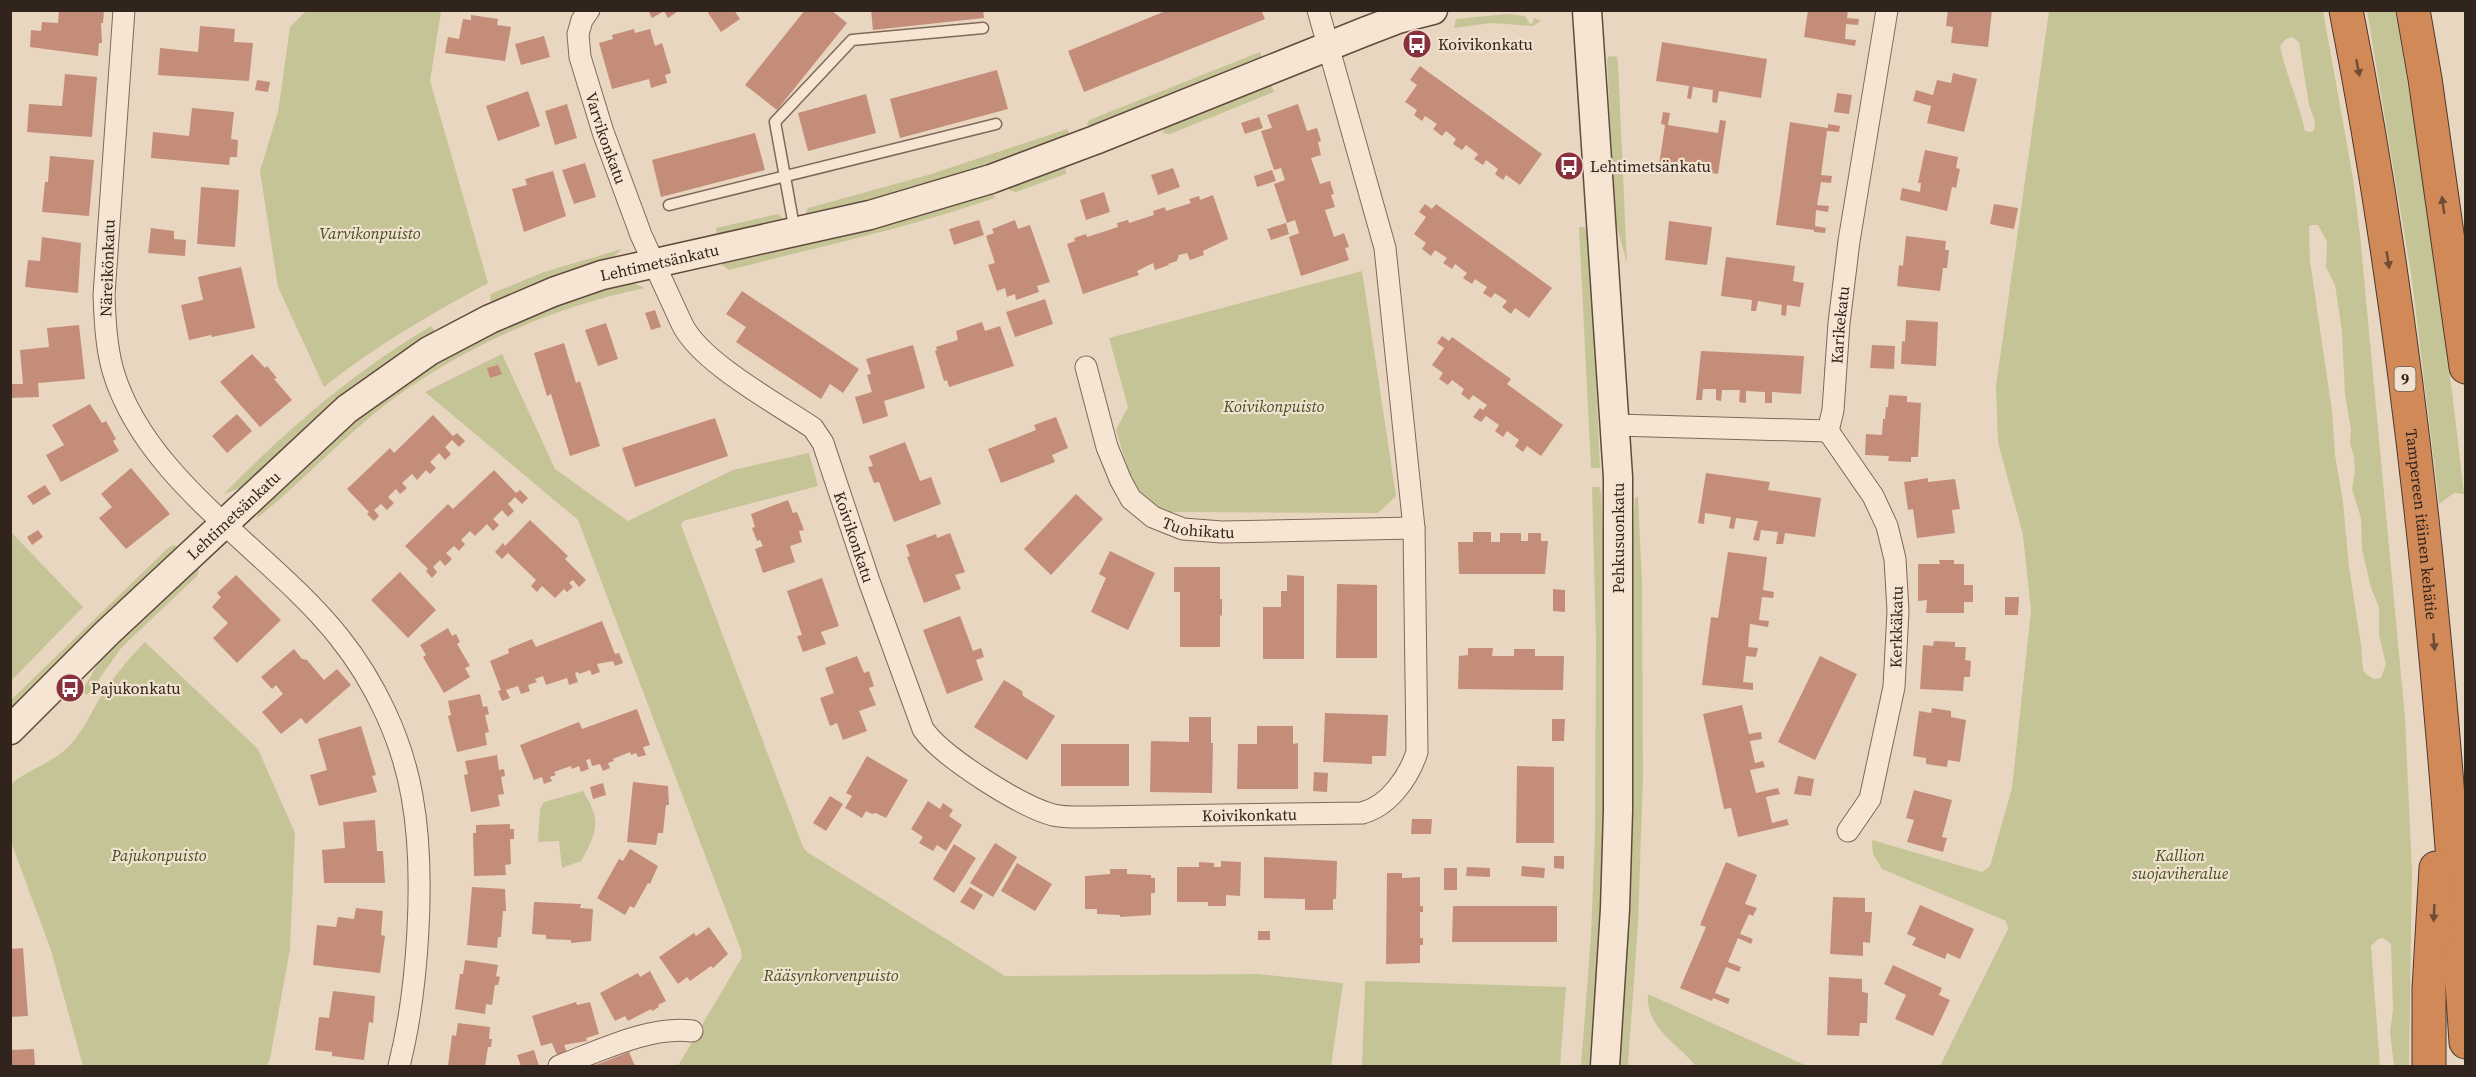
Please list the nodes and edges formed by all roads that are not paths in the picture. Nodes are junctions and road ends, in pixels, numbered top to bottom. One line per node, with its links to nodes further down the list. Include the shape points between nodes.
1 (124, 10): 20 (street, Näreikönkatu, via 104,295 107,343 127,406 145,437 203,506)
2 (589, 10): 15 (street, Varvikonkatu, via 578,34 580,57 603,132)
3 (1317, 10): 10 (street, Koivikonkatu)
4 (1433, 10): 10 (street, Lehtimetsänkatu)
5 (1587, 10): 18 (street, Pehkusuonkatu)
6 (1887, 10): 19 (street, Karikekatu, via 1849,241)
7 (2346, 10): 23 (highway, Tampereen itäinen kehätie / 9, one-way to 23, via 2396,313 2422,514)
8 (2413, 10): 16 (highway, one-way to 8)
9 (983, 28): 12 (lane, via 852,40 775,123)
10 (1329, 46): 14 (street, Lehtimetsänkatu, via 991,178 870,215); 21 (street, Koivikonkatu, via 1385,248)
11 (996, 124): 12 (lane)
12 (784, 175): 13 (lane); 14 (lane)
13 (669, 205)
14 (795, 232): 15 (street, Lehtimetsänkatu)
15 (654, 262): 20 (street, Lehtimetsänkatu, via 553,292 429,351 347,409); 21 (street, Koivikonkatu, via 684,330 696,346 813,428 823,442 907,689 928,736 1013,797 1051,814 1352,814 1369,812 1379,805 1405,779 1417,752)
16 (2466, 366)
17 (1086, 367): 21 (street, Tuohikatu, via 1107,447 1121,481 1141,509 1159,520 1183,529 1222,532)
18 (1615, 425): 19 (street); 29 (street, Pehkusuonkatu, via 1620,732)
19 (1828, 431): 24 (street, Kerkkäkatu, via 1873,496 1887,526 1895,559 1899,611 1894,687 1870,799)
20 (224, 524): 22 (street, Lehtimetsänkatu); 27 (street, via 338,635 357,660 384,711 404,765 412,796 417,847 417,924 411,1002)
21 (1413, 528)
22 (10, 730)
23 (2444, 749): 26 (highway, Tampereen itäinen kehätie / 9); 30 (highway, one-way to 30, via 2429,989)
24 (1848, 831)
25 (692, 1031): 28 (street, via 650,1034)
26 (2466, 1042)
27 (399, 1066)
28 (559, 1066)
29 (1605, 1066)
30 (2429, 1066)

